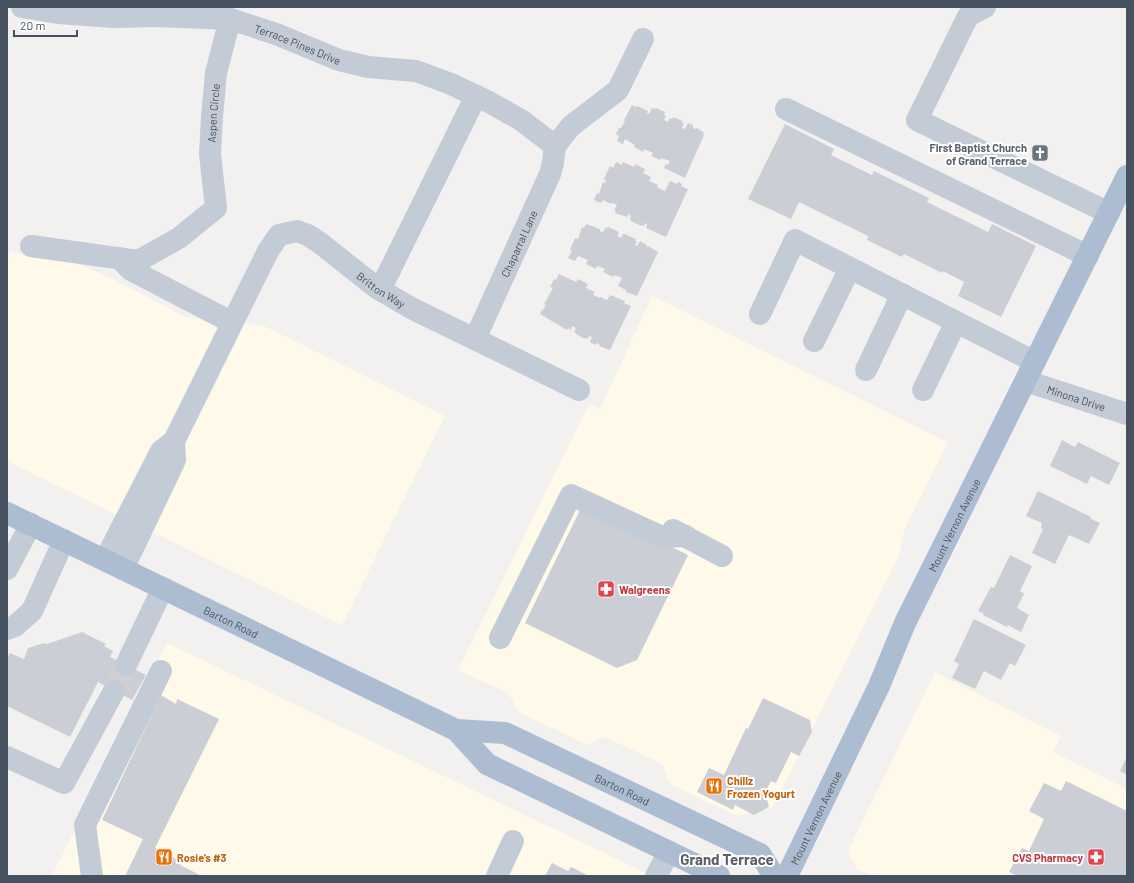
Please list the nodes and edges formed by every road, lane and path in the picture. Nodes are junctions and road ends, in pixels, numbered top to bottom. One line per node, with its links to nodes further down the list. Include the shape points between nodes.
1 (22, 7): 3 (street, Terrace Pines Drive, via 58,13 114,17)
2 (985, 7): 10 (street, via 968,16 917,120)
3 (138, 12): 4 (street, Terrace Pines Drive)
4 (230, 19): 6 (street, Terrace Pines Drive, via 276,34 340,60 368,68 416,71); 13 (street, Aspen Circle, via 216,73 212,116 210,154 216,208 179,238 138,261)
5 (643, 39): 8 (street, via 618,90 571,126)
6 (476, 96): 8 (street, Terrace Pines Drive, via 521,120); 15 (street)
7 (786, 109): 12 (street)
8 (554, 146): 20 (street, Chaparral Lane, via 550,174)
9 (1127, 176): 10 (main road, Mount Vernon Avenue)
10 (1109, 213): 12 (main road, Mount Vernon Avenue)
11 (31, 246): 13 (street)
12 (1088, 256): 22 (main road, Mount Vernon Avenue)
13 (119, 258): 18 (street, via 131,270)
14 (850, 268): 16 (street); 17 (street, via 795,240); 21 (street)
15 (380, 290): 18 (street, Britton Way, via 308,235 292,232 279,235 268,251); 20 (street, Britton Way)
16 (902, 294): 19 (street); 23 (street)
17 (760, 314)
18 (232, 322): 32 (street, Britton Way, via 174,441 161,451)
19 (956, 322): 22 (street); 26 (street)
20 (475, 339): 25 (street, Britton Way)
21 (814, 341)
22 (1035, 362): 24 (main road, Mount Vernon Avenue)
23 (866, 370)
24 (1026, 381): 27 (street, Minona Drive); 49 (main road, Mount Vernon Avenue, via 905,623 879,686)
25 (579, 390)
26 (923, 390)
27 (1127, 414)
28 (7, 513): 29 (main road, Barton Road)
29 (31, 524): 30 (main road, Barton Road); 33 (street)
30 (64, 540): 32 (main road, Barton Road); 35 (street, via 32,611 15,626)
31 (722, 556): 36 (street, via 686,536 662,537 576,490)
32 (114, 565): 34 (main road, Barton Road)
33 (7, 569)
34 (163, 588): 37 (street); 40 (main road, Barton Road)
35 (7, 629)
36 (500, 638)
37 (126, 665)
38 (161, 671): 44 (street, via 85,825)
39 (114, 691): 41 (street, via 64,783)
40 (456, 730): 43 (main road, Barton Road, via 487,764); 48 (main road, Barton Road, via 505,733 760,854)
41 (7, 757)
42 (513, 841): 45 (street)
43 (669, 852): 46 (street); 47 (main road, Barton Road)
44 (92, 876)
45 (497, 876)
46 (656, 876)
47 (719, 876)
48 (774, 876)
49 (787, 876)

